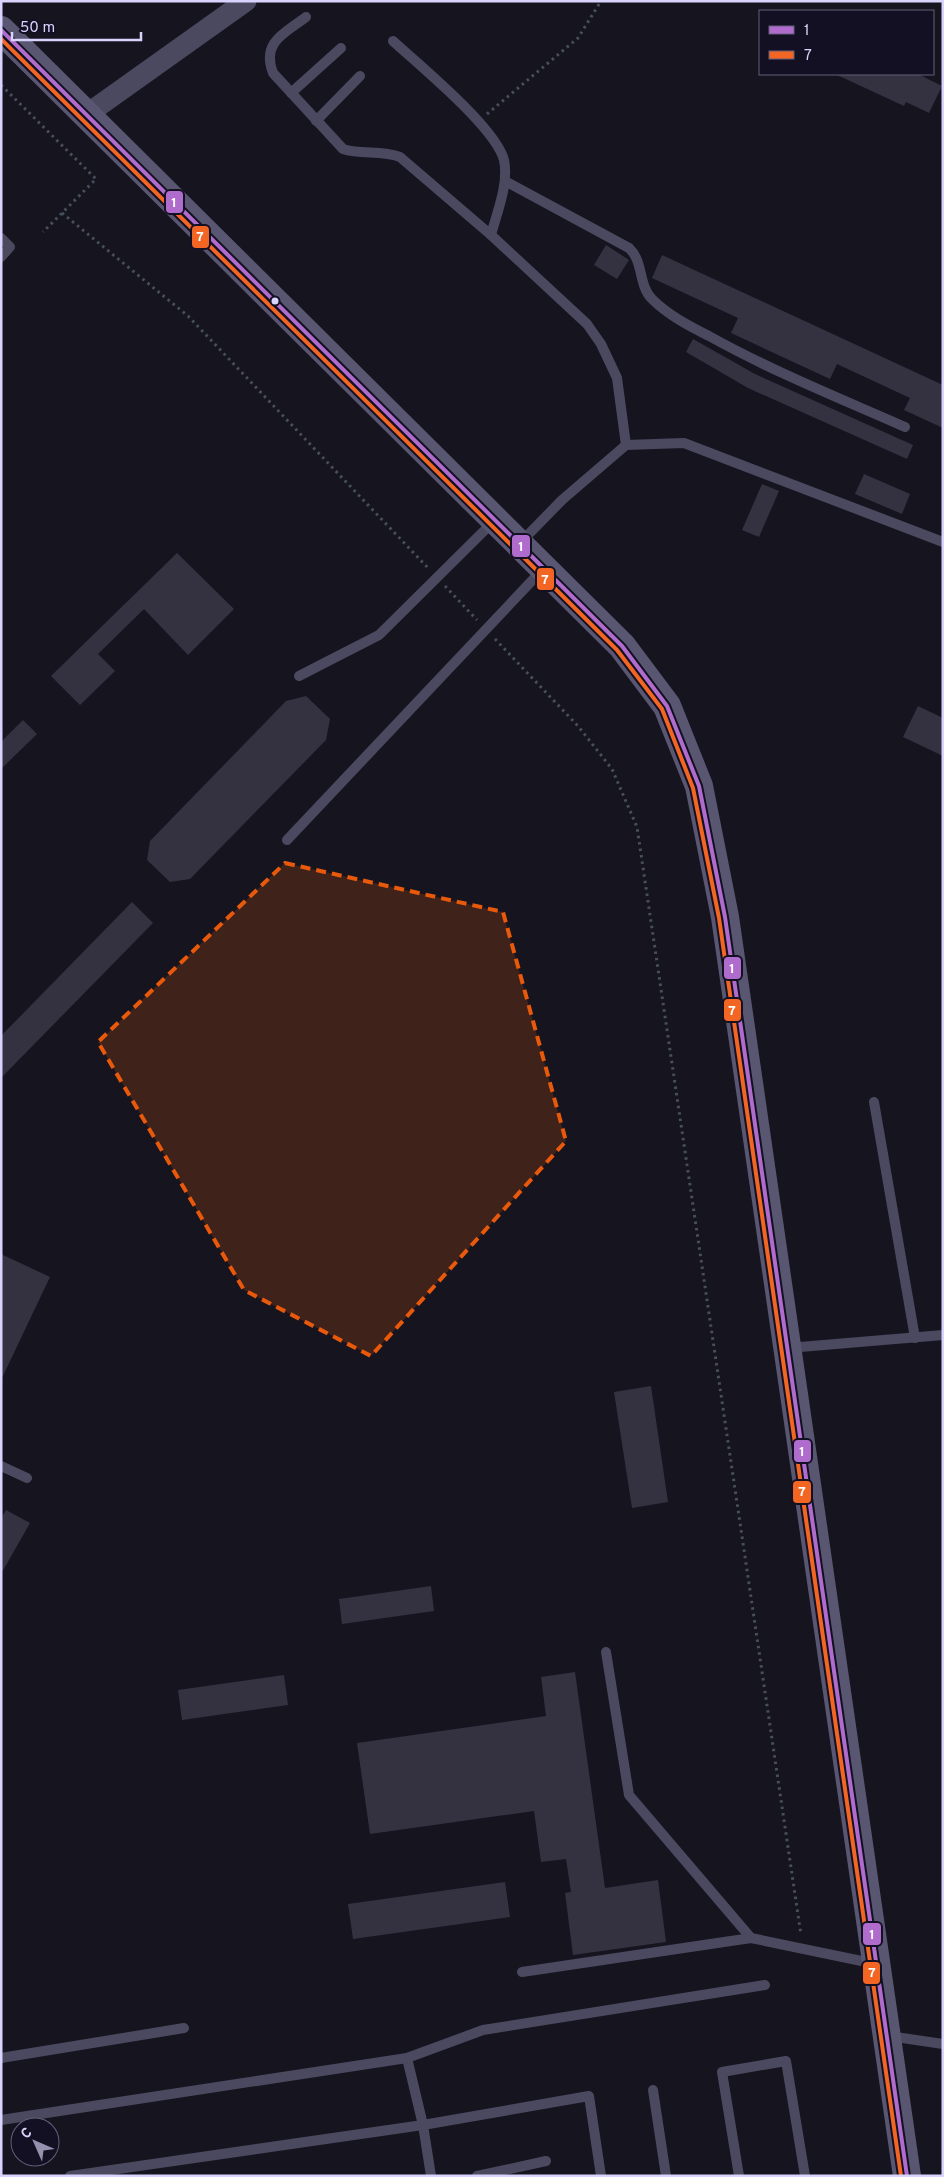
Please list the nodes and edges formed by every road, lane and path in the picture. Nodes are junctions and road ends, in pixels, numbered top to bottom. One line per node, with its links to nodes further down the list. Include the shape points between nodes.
1 (246, 1): 10 (street)
2 (601, 1): 12 (path, via 578,38)
3 (306, 16): 9 (lane, via 269,51 268,61 273,73)
4 (1, 30): 10 (street)
5 (393, 41): 12 (lane)
6 (341, 48): 9 (lane)
7 (360, 76): 11 (lane)
8 (1, 85): 14 (path, via 96,179)
9 (291, 93): 11 (lane)
10 (86, 115): 21 (street)
11 (316, 121): 16 (lane, via 343,149 400,157)
12 (479, 121): 13 (lane, via 504,160)
13 (505, 181): 16 (lane); 19 (lane, via 629,248 639,262 646,290 652,299 679,320 742,354)
14 (62, 213): 15 (path); 25 (path, via 188,316)
15 (43, 232)
16 (491, 235): 20 (lane, via 587,324 601,344 617,378)
17 (1, 238): 18 (lane, via 10,247)
18 (1, 257)
19 (905, 427)
20 (626, 445): 22 (lane, via 684,443); 23 (lane, via 562,500)
21 (495, 520): 23 (street); 25 (lane)
22 (943, 542)
23 (519, 544): 24 (street)
24 (544, 568): 26 (lane); 32 (street, via 622,646 667,706 699,786 725,917)
25 (438, 578): 26 (path); 27 (lane, via 379,635)
26 (486, 629): 28 (lane); 37 (path, via 578,726 612,769 637,828)
27 (299, 676)
28 (287, 840)
29 (874, 1102): 31 (lane)
30 (943, 1336): 31 (lane)
31 (915, 1338): 32 (lane)
32 (787, 1348): 38 (street)
33 (1, 1466): 34 (lane)
34 (27, 1478)
35 (606, 1652): 36 (lane, via 628,1795)
36 (751, 1938): 37 (lane); 39 (lane)
37 (802, 1949): 38 (lane)
38 (877, 1965): 42 (street)
39 (522, 1972)
40 (766, 1986): 45 (lane, via 483,2030)
41 (184, 2028): 44 (lane)
42 (887, 2036): 43 (lane); 57 (street)
43 (943, 2044)
44 (1, 2058)
45 (408, 2058): 47 (lane); 48 (lane)
46 (653, 2090): 54 (lane)
47 (1, 2120)
48 (423, 2125): 50 (lane); 51 (lane); 53 (lane, via 589,2096)
49 (546, 2162): 52 (lane)
50 (70, 2176)
51 (431, 2176)
52 (477, 2176)
53 (601, 2176)
54 (666, 2176)
55 (739, 2176): 56 (lane, via 722,2072 786,2061)
56 (805, 2176)
57 (907, 2176)

